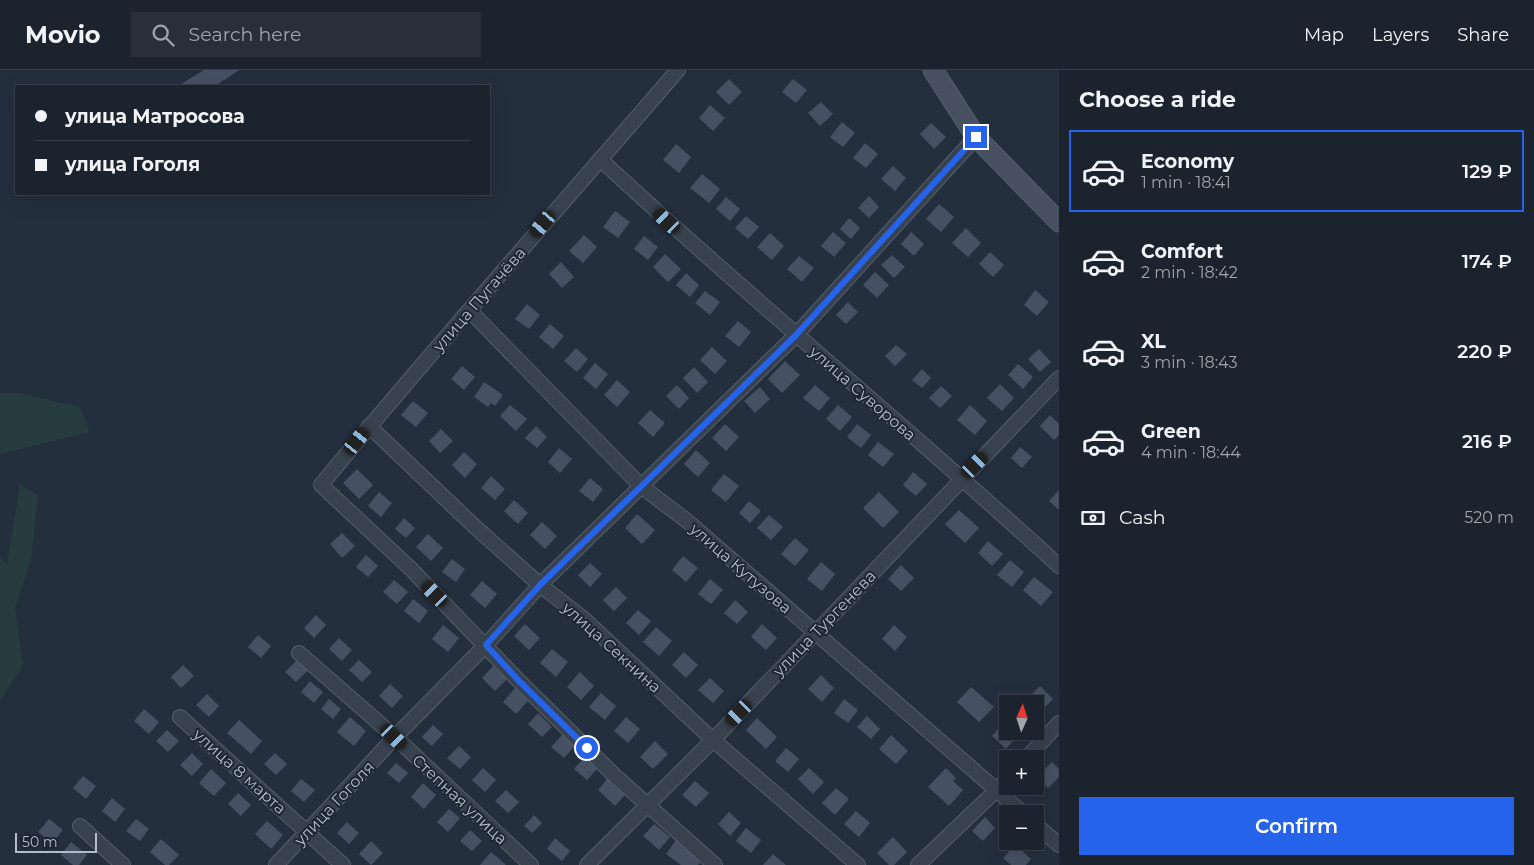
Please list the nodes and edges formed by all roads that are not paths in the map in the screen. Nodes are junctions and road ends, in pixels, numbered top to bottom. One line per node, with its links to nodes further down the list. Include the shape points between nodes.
1 (678, 70): 4 (street, улица Пугачёва)
2 (933, 70): 3 (main road)
3 (976, 137): 5 (main road); 7 (street, улица Гоголя)
4 (600, 159): 6 (street, улица Пугачёва); 7 (street, улица Суворова)
5 (1059, 222)
6 (470, 310): 9 (street, улица Пугачёва); 11 (street, улица Кутузова)
7 (796, 335): 10 (street, улица Суворова); 11 (street, улица Гоголя)
8 (1059, 378): 10 (street, улица Тургенева)
9 (369, 426): 13 (street, улица Секнина); 15 (street, улица Пугачёва, via 321,485)
10 (962, 478): 12 (street, улица Суворова); 14 (street, улица Тургенева)
11 (641, 486): 13 (street, улица Гоголя); 14 (street, улица Кутузова, via 687,521)
12 (1059, 566)
13 (540, 585): 15 (street, улица Гоголя); 20 (street, улица Секнина, via 584,619)
14 (816, 632): 20 (street, улица Тургенева); 22 (street, улица Кутузова)
15 (486, 645): 19 (street, улица Гоголя); 23 (street)
16 (300, 653): 19 (street, Степная улица)
17 (180, 717): 26 (street, улица 8 марта)
18 (1059, 723): 21 (street)
19 (394, 737): 26 (street, улица Гоголя); 32 (street, Степная улица)
20 (713, 740): 23 (street, улица Тургенева); 35 (street, улица Секнина)
21 (1034, 750)
22 (998, 790): 24 (street, улица Кутузова); 36 (street)
23 (646, 804): 33 (street, улица Тургенева); 34 (street)
24 (1014, 805)
25 (80, 826): 29 (street)
26 (307, 832): 30 (street, улица Гоголя); 31 (street, улица 8 марта)
27 (1044, 832): 28 (street)
28 (1059, 845)
29 (122, 865)
30 (276, 865)
31 (343, 865)
32 (531, 865)
33 (587, 865)
34 (715, 865)
35 (858, 865)
36 (918, 865)

